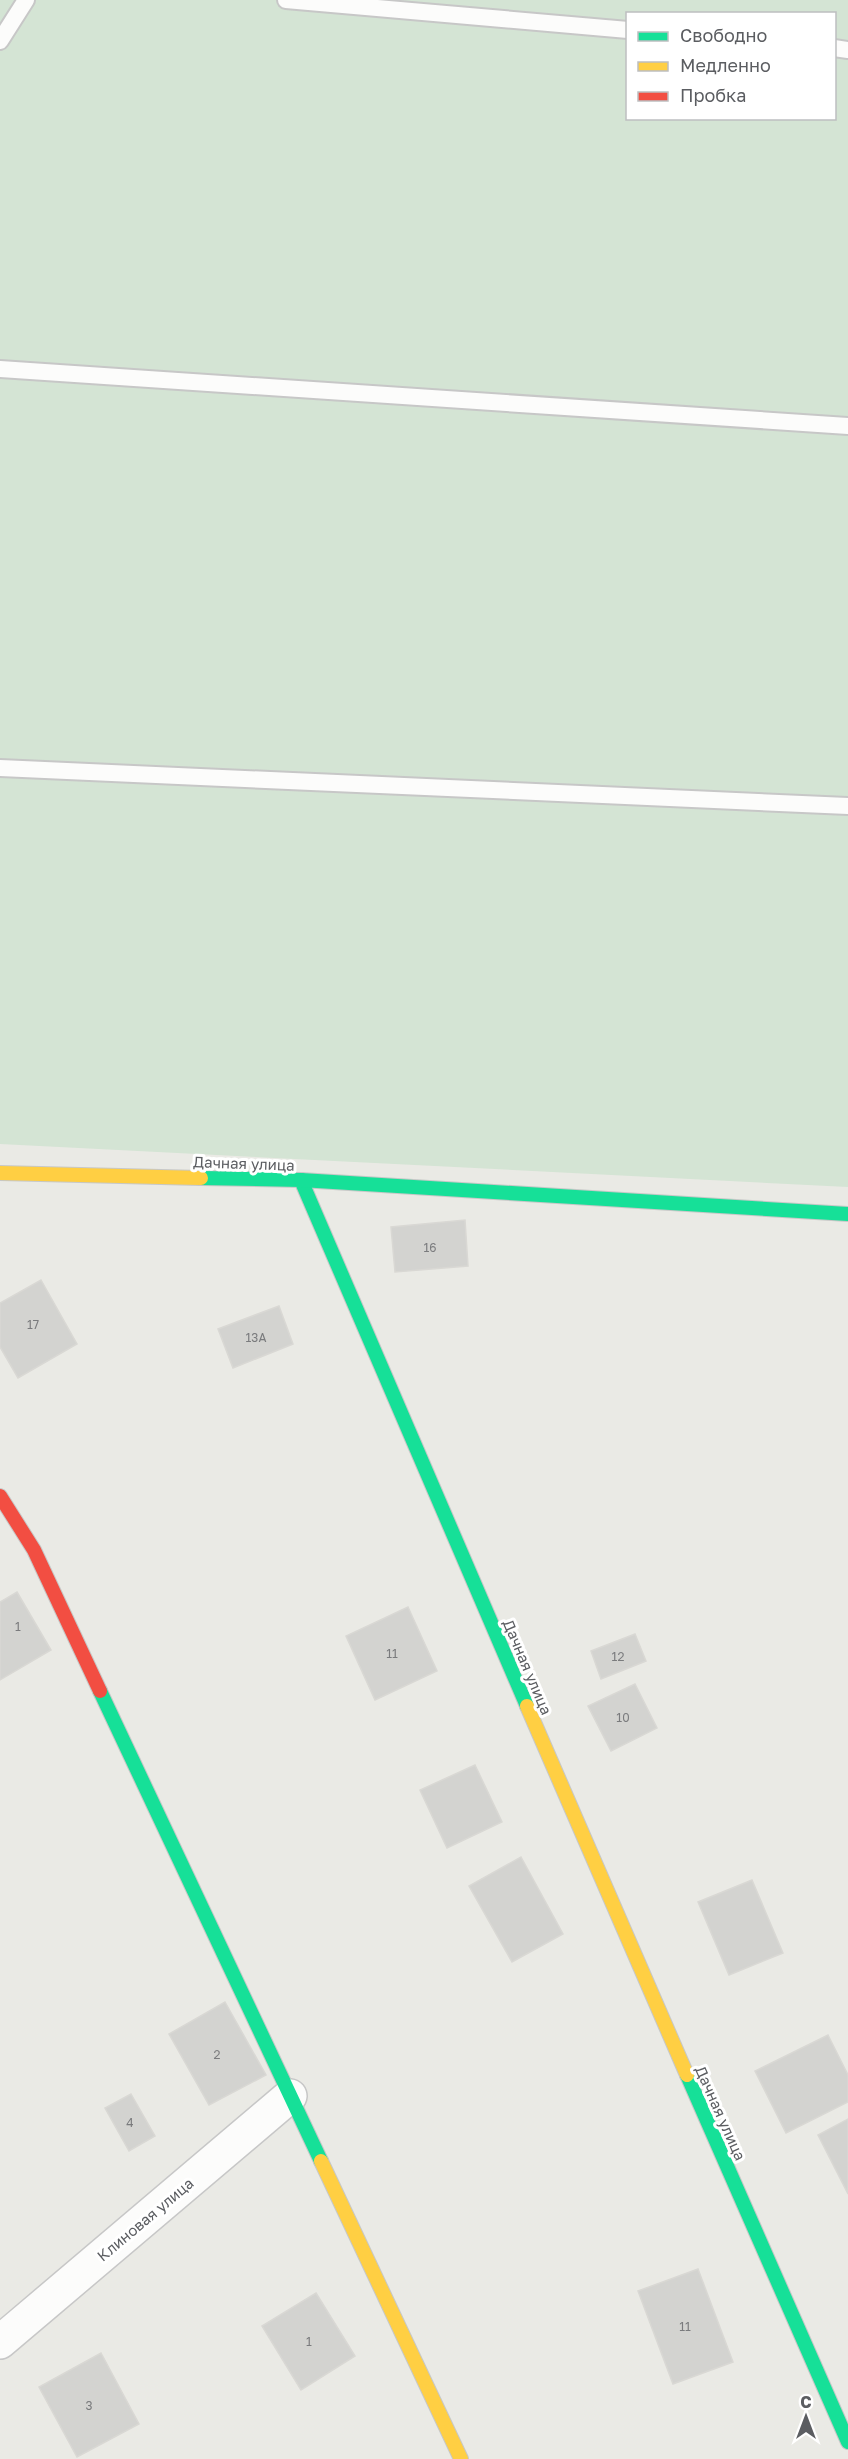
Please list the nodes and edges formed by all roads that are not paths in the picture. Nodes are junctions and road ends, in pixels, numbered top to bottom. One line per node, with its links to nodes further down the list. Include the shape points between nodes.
1 (26, 0): 4 (lane)
2 (286, 0): 3 (lane)
3 (626, 30)
4 (0, 40)
5 (0, 369): 6 (lane)
6 (848, 426)
7 (0, 768): 8 (lane)
8 (848, 806)
9 (0, 1173): 10 (street, Дачная улица)
10 (301, 1180): 11 (street); 15 (street, Дачная улица)
11 (848, 1214)
12 (0, 1496): 13 (street, via 33,1550)
13 (290, 2096): 14 (street, Клиновая улица); 16 (street)
14 (0, 2342)
15 (848, 2442)
16 (461, 2459)

